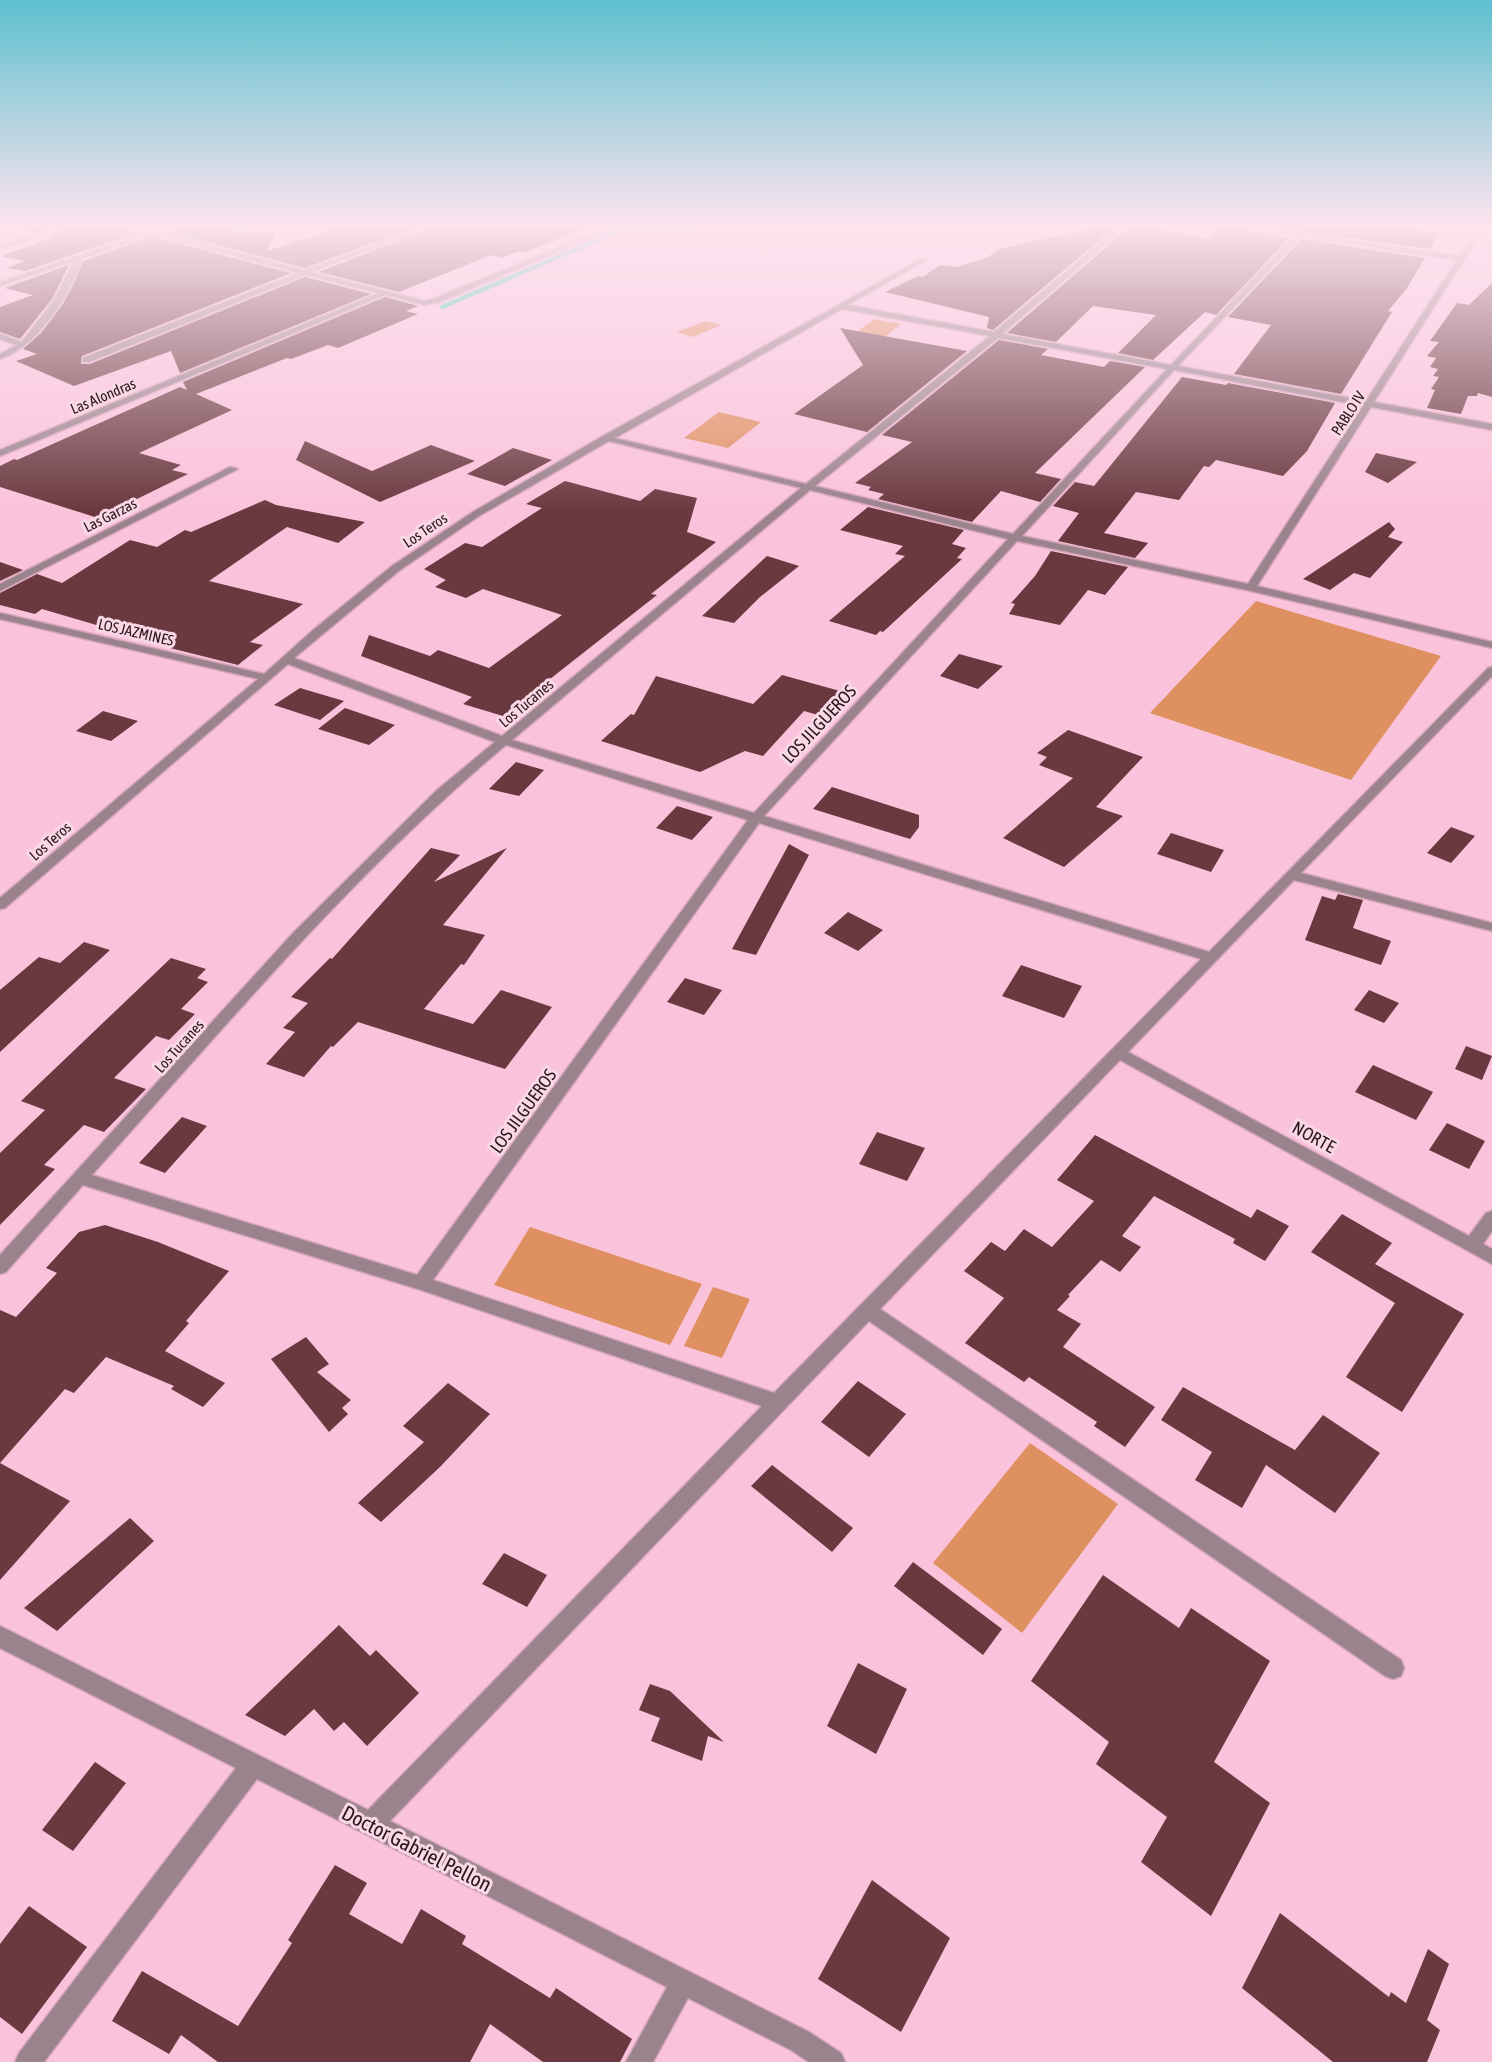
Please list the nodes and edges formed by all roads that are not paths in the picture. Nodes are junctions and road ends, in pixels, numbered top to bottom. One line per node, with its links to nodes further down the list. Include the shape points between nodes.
1 (43, 319): 11 (street)
2 (188, 319): 13 (street)
3 (321, 319): 18 (street, Las Alondras)
4 (817, 319): 17 (street, Los Teros)
5 (911, 319): 9 (street)
6 (1015, 319): 9 (street, Los Tucanes)
7 (1219, 319): 14 (street, LOS JILGUEROS)
8 (1424, 319): 15 (street, PABLO IV)
9 (996, 335): 14 (street); 20 (street, Los Tucanes)
10 (0, 336): 11 (street)
11 (22, 345): 12 (street)
12 (0, 357)
13 (86, 360)
14 (1173, 367): 15 (street); 21 (street, LOS JILGUEROS)
15 (1370, 404): 16 (street); 23 (street, PABLO IV)
16 (1492, 427)
17 (606, 438): 20 (street); 26 (street, Los Teros, via 476,514 396,568)
18 (0, 453)
19 (233, 469): 22 (street, Las Garzas)
20 (807, 488): 21 (street); 29 (street, Los Tucanes)
21 (1016, 538): 23 (street); 30 (street, LOS JILGUEROS)
22 (0, 588)
23 (1251, 588): 25 (street)
24 (0, 616): 28 (street, LOS JAZMINES)
25 (1492, 645)
26 (286, 659): 28 (street, Los Teros); 29 (street)
27 (1492, 670): 31 (street)
28 (266, 678): 32 (street, Los Teros)
29 (504, 741): 30 (street); 36 (street, Los Tucanes, via 440,794 299,935)
30 (757, 817): 34 (street); 41 (street, LOS JILGUEROS)
31 (1291, 875): 33 (street); 34 (street)
32 (0, 904)
33 (1492, 927)
34 (1210, 957): 35 (street)
35 (1117, 1052): 38 (street, NORTE); 42 (street)
36 (80, 1178): 40 (street, Los Tucanes); 41 (street)
37 (1492, 1218): 38 (street)
38 (1472, 1246): 39 (street, NORTE)
39 (1492, 1257)
40 (0, 1267)
41 (421, 1283): 43 (street)
42 (868, 1311): 43 (street); 45 (street)
43 (776, 1402): 47 (street)
44 (0, 1637): 46 (street, Doctor Gabriel Pellon)
45 (1393, 1668)
46 (252, 1766): 47 (street, Doctor Gabriel Pellon); 49 (street)
47 (370, 1824): 48 (street, Doctor Gabriel Pellon)
48 (683, 1982): 50 (street); 51 (street, Doctor Gabriel Pellon, via 800,2041)
49 (28, 2062)
50 (639, 2062)
51 (832, 2062)

